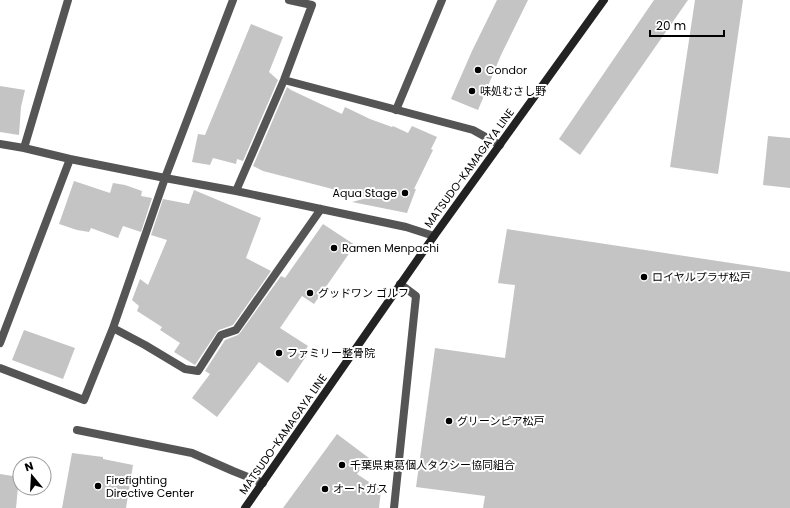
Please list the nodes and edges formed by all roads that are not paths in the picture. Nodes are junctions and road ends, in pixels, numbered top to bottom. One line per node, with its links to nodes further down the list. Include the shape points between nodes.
1 (68, 0): 10 (street)
2 (233, 0): 12 (street)
3 (289, 0): 6 (street, via 312,5)
4 (442, 0): 7 (street)
5 (604, 0): 9 (main road, MATSUDO-KAMAGAYA LINE)
6 (284, 80): 7 (street); 13 (street)
7 (396, 110): 9 (street, via 473,130)
8 (0, 144): 10 (street)
9 (500, 145): 15 (main road, MATSUDO-KAMAGAYA LINE)
10 (24, 148): 11 (street)
11 (70, 159): 12 (street); 18 (street)
12 (165, 178): 13 (street); 17 (street)
13 (236, 190): 14 (street)
14 (321, 209): 15 (street, via 406,227); 17 (street, via 236,330 221,335 198,371 186,369)
15 (434, 236): 16 (main road, MATSUDO-KAMAGAYA LINE)
16 (400, 284): 21 (main road, MATSUDO-KAMAGAYA LINE); 23 (street, via 416,296)
17 (113, 328): 19 (street, via 84,400)
18 (0, 343)
19 (0, 368)
20 (77, 430): 21 (street, via 192,453)
21 (263, 482): 22 (main road, MATSUDO-KAMAGAYA LINE)
22 (245, 508)
23 (394, 508)

